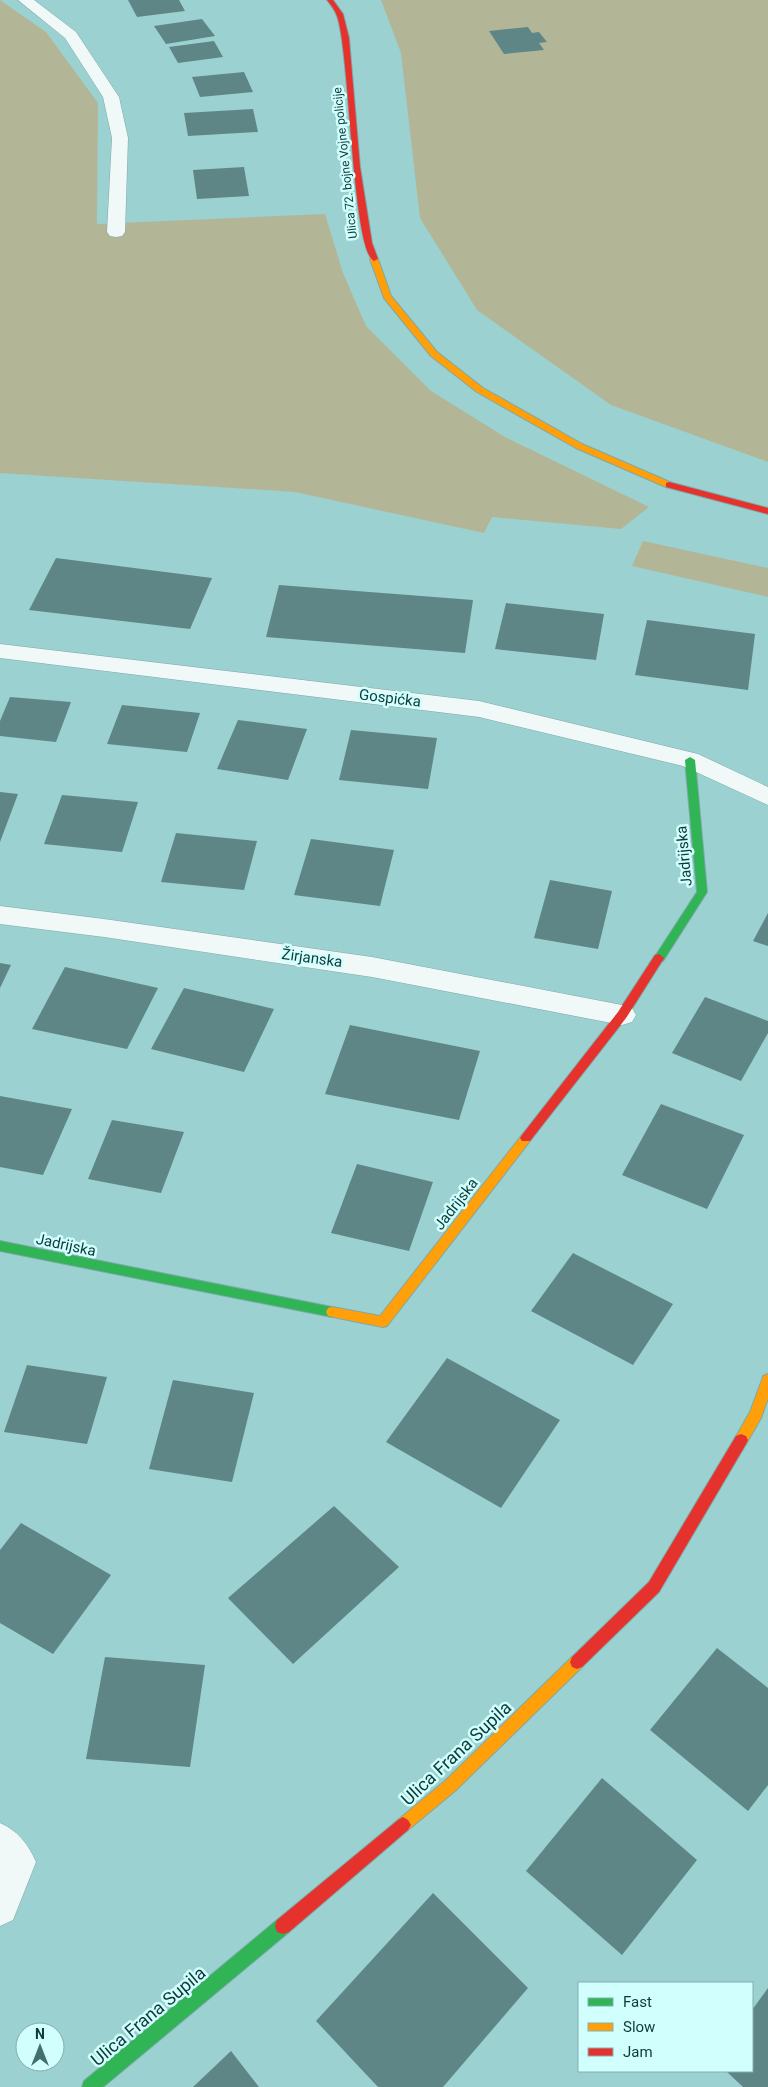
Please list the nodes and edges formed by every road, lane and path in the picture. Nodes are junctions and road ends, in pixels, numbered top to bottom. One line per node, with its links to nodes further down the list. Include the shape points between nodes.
1 (25, 0): 3 (street, via 71,35 111,97 120,138)
2 (330, 0): 4 (street, Ulica 72. bojne Vojne policije, via 340,14 346,38 357,167 368,243 387,296 434,354 480,390 579,446 668,485)
3 (116, 232)
4 (768, 512)
5 (0, 651): 6 (street, Gospićka, via 479,709)
6 (690, 760): 7 (street, Gospićka); 9 (street, Jadrijska, via 702,892)
7 (768, 797)
8 (0, 916): 9 (street, Žirjanska, via 372,967)
9 (622, 1015): 10 (street, Jadrijska, via 383,1322)
10 (0, 1246)
11 (768, 1380): 14 (street, Ulica Frana Supila, via 756,1414 654,1587 450,1786)
12 (0, 1842): 13 (street, via 16,1862)
13 (0, 1907)
14 (90, 2087)

